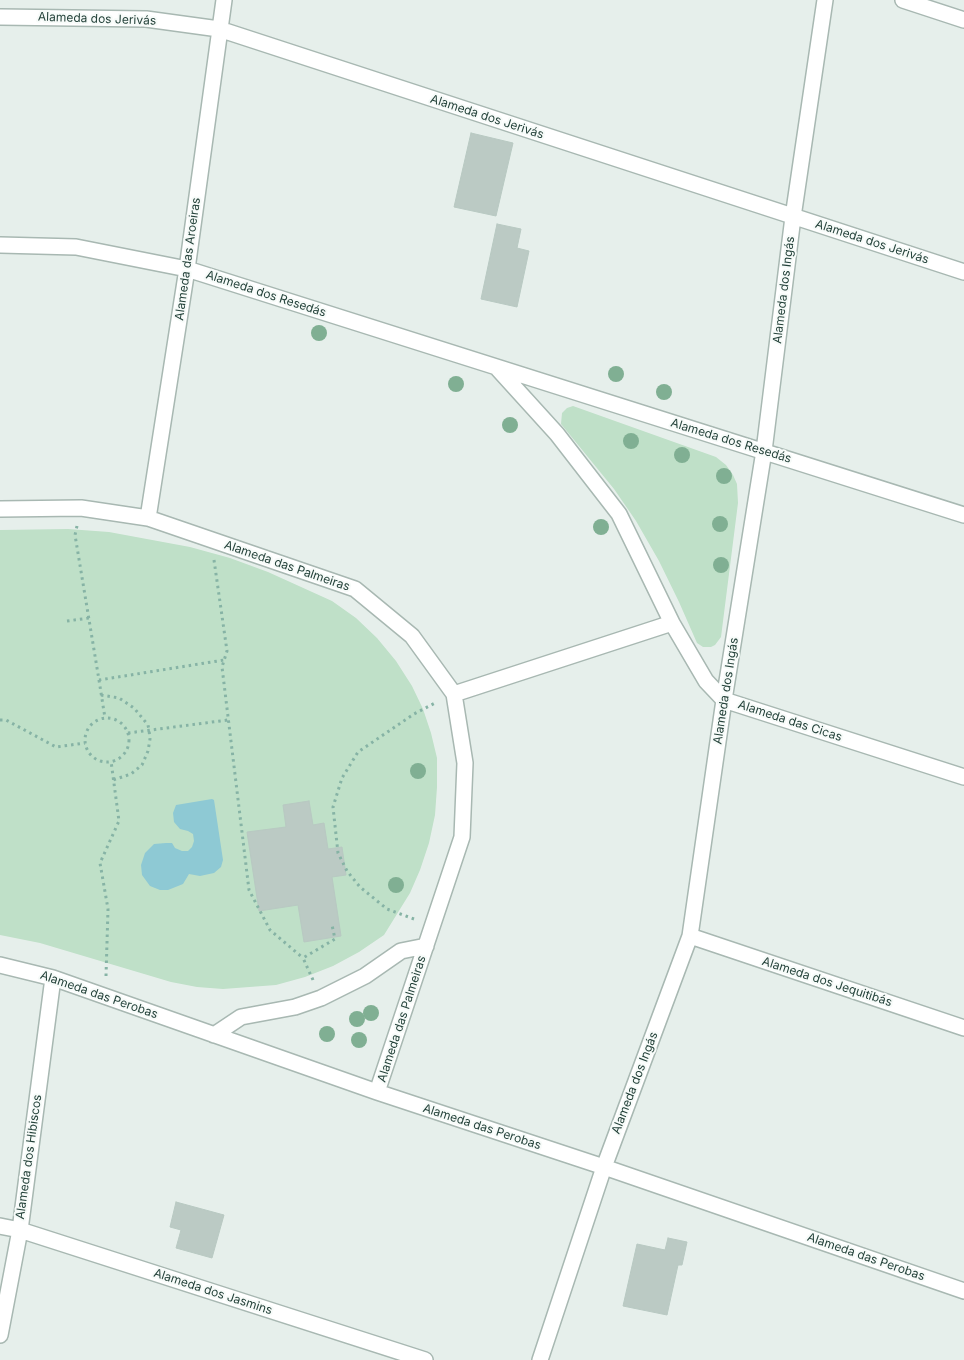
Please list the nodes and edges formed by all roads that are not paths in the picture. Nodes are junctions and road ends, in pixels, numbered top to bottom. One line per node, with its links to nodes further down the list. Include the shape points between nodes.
1 (224, 0): 6 (street, Alameda das Aroeiras)
2 (825, 0): 7 (street, Alameda dos Ingás)
3 (902, 0): 5 (street)
4 (0, 17): 6 (street, Alameda dos Jerivás, via 146,18)
5 (964, 20)
6 (219, 29): 7 (street, Alameda dos Jerivás); 9 (street, Alameda das Aroeiras)
7 (793, 217): 10 (street, Alameda dos Jerivás); 12 (street, Alameda dos Ingás)
8 (0, 245): 9 (street, Alameda dos Resedás, via 76,247)
9 (187, 269): 11 (street, Alameda dos Resedás); 15 (street, Alameda das Aroeiras)
10 (964, 272)
11 (498, 368): 12 (street, Alameda dos Resedás); 16 (street, via 557,434 618,514)
12 (764, 451): 14 (street, Alameda dos Resedás); 18 (street, Alameda dos Ingás)
13 (0, 509): 15 (street, Alameda das Palmeiras, via 81,508)
14 (964, 515)
15 (148, 518): 17 (street, Alameda das Palmeiras, via 355,589 412,636)
16 (672, 623): 17 (street); 18 (street, Alameda das Cicas, via 706,682)
17 (454, 694): 21 (street, Alameda das Palmeiras, via 465,763 462,837)
18 (724, 700): 19 (street, Alameda das Cicas); 20 (street, Alameda dos Ingás)
19 (964, 777)
20 (690, 936): 24 (street, Alameda dos Jequitibás); 27 (street, Alameda dos Ingás)
21 (426, 946): 25 (street, Alameda das Palmeiras, via 401,951 365,976 321,998 295,1007 241,1017); 26 (street, Alameda das Palmeiras)
22 (0, 965): 23 (street, Alameda das Perobas)
23 (53, 978): 25 (street, Alameda das Perobas); 29 (street, Alameda dos Hibiscos)
24 (964, 1028)
25 (214, 1035): 26 (street, Alameda das Perobas)
26 (377, 1092): 27 (street, Alameda das Perobas)
27 (604, 1167): 30 (street, Alameda das Perobas); 33 (street, Alameda dos Ingás)
28 (0, 1226): 29 (street, Alameda dos Jasmins)
29 (20, 1230): 31 (street, Alameda dos Hibiscos); 32 (street, Alameda dos Jasmins)
30 (964, 1291)
31 (0, 1334)
32 (425, 1360)
33 (540, 1360)

